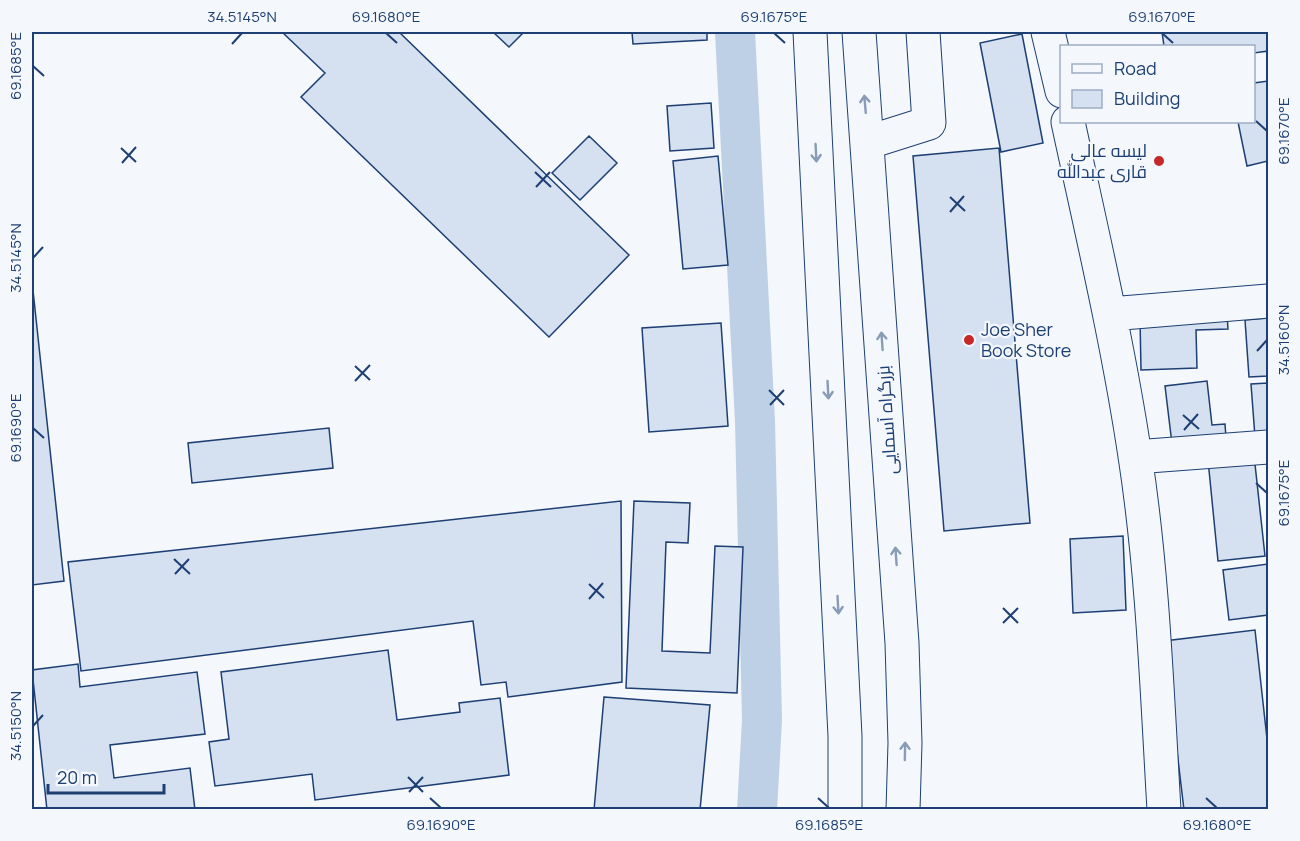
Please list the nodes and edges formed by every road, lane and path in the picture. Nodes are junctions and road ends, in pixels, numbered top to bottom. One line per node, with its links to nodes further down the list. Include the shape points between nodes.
1 (810, 32): 12 (main road, one-way to 12)
2 (859, 32): 7 (main road, بزرگراه آسمایی, one-way to 2)
3 (923, 32): 7 (main road, via 929,123)
4 (1048, 32): 5 (main road)
5 (1060, 83)
6 (1068, 123): 9 (main road)
7 (869, 142): 13 (main road, بزرگراه آسمایی, one-way to 7, via 902,643)
8 (1269, 301): 9 (main road)
9 (1110, 314): 11 (main road)
10 (1269, 447): 11 (main road)
11 (1135, 458): 14 (main road, via 1155,652)
12 (845, 810)
13 (903, 810)
14 (1164, 810)

